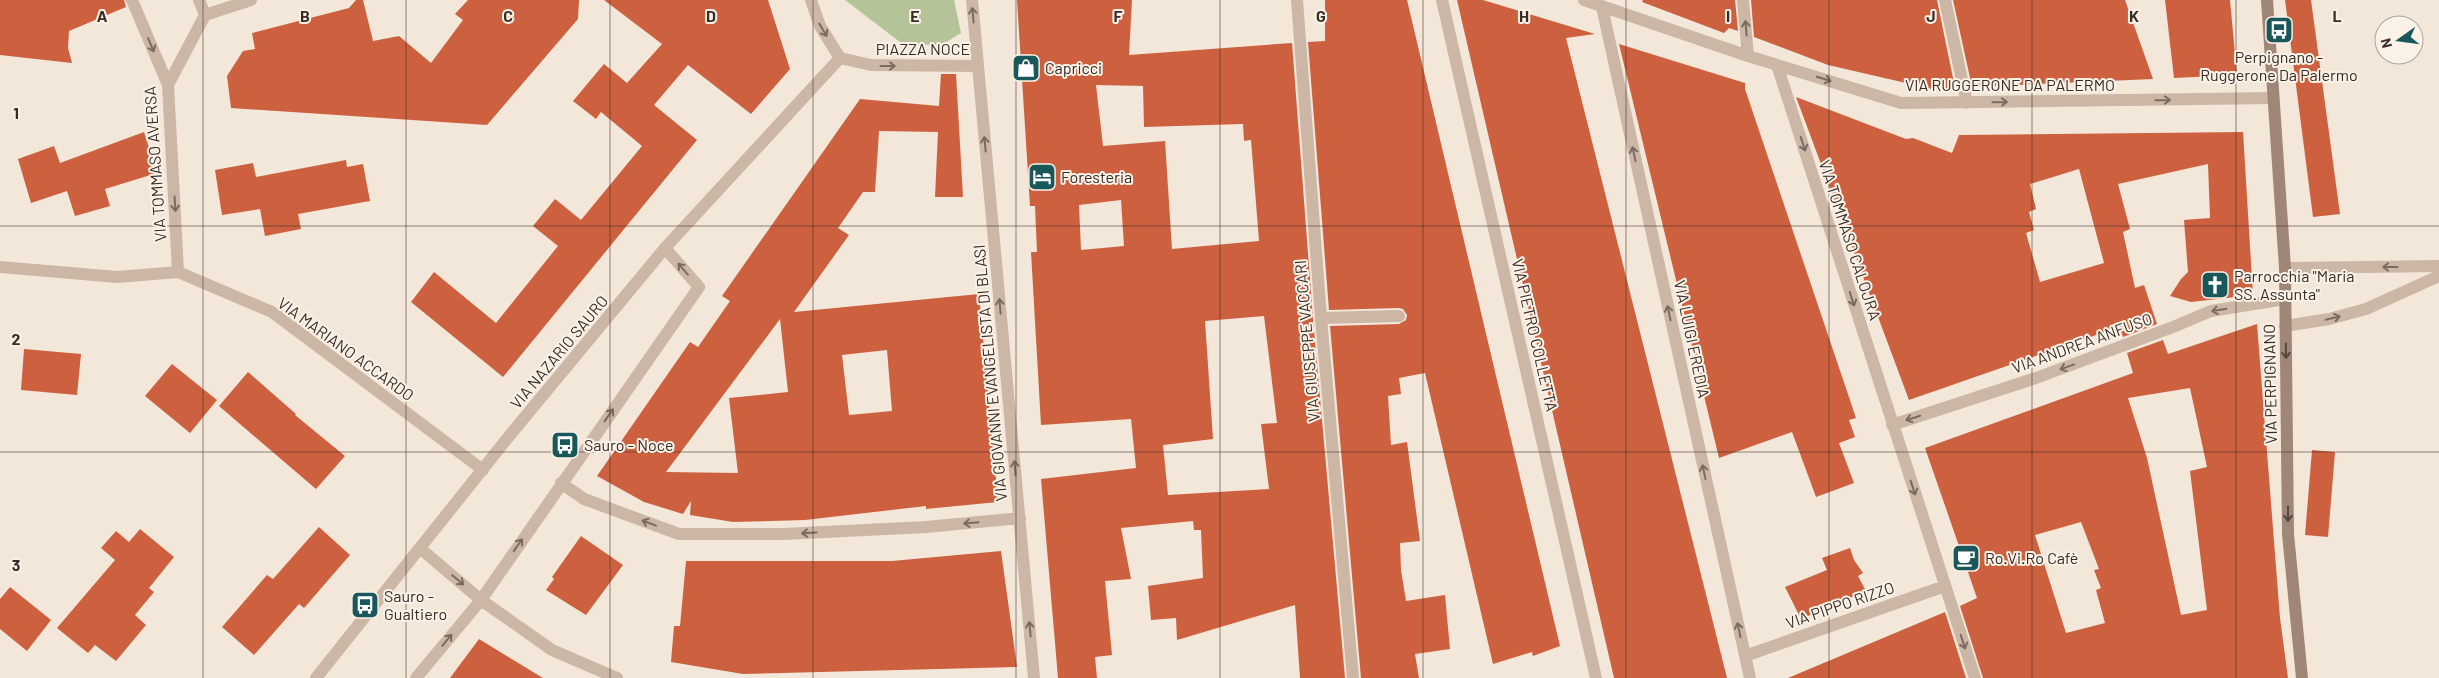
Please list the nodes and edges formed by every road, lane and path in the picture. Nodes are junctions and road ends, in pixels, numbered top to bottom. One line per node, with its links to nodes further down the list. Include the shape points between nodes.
1 (132, 0): 18 (street, VIA TOMMASO AVERSA, one-way to 18)
2 (199, 0): 13 (street)
3 (251, 0): 13 (street)
4 (810, 0): 15 (street, one-way to 15, via 820,26)
5 (972, 0): 17 (street, PIAZZA NOCE, one-way to 5)
6 (1298, 0): 29 (street, VIA GIUSEPPE VACCARI)
7 (1442, 0): 44 (street, VIA PIETRO COLLETTA)
8 (1584, 0): 12 (street, VIA RUGGERONE DA PALERMO)
9 (1743, 0): 14 (street, one-way to 9)
10 (1945, 0): 20 (street)
11 (2267, 0): 19 (street, VIA PERPIGNANO)
12 (1602, 7): 14 (street, VIA RUGGERONE DA PALERMO); 38 (street, VIA LUIGI EREDIA, one-way to 12)
13 (205, 15): 18 (street)
14 (1748, 56): 16 (street, VIA RUGGERONE DA PALERMO)
15 (840, 58): 17 (street, PIAZZA NOCE, one-way to 17, via 871,66); 21 (street, VIA NAZARIO SAURO)
16 (1777, 64): 20 (street, VIA RUGGERONE DA PALERMO, one-way to 20, via 1901,102); 31 (street, VIA TOMMASO CALOJRA, one-way to 31)
17 (978, 66): 34 (street, VIA GIOVANNI EVANGELISTA DI BLASI, one-way to 17)
18 (168, 85): 25 (street, VIA TOMMASO AVERSA, one-way to 25)
19 (2273, 98): 20 (street, VIA RUGGERONE DA PALERMO, one-way to 19); 24 (street, VIA PERPIGNANO)
20 (1967, 103)
21 (665, 248): 32 (street, VIA NAZARIO SAURO); 33 (street, one-way to 21, via 699,287)
22 (2439, 266): 24 (street, one-way to 24)
23 (0, 267): 25 (street, VIA MARIANO ACCARDO, via 117,277)
24 (2285, 268): 27 (street, VIA PERPIGNANO)
25 (178, 272): 32 (street, VIA MARIANO ACCARDO, via 272,312)
26 (2439, 276): 30 (street, one-way to 26, via 2366,309)
27 (2285, 299): 30 (street, VIA PERPIGNANO); 31 (street, VIA ANDREA ANFUSO, one-way to 31, via 2210,311 2173,328 2036,378)
28 (1398, 316): 29 (street)
29 (1321, 318): 43 (street, VIA GIUSEPPE VACCARI)
30 (2285, 326): 47 (street, VIA PERPIGNANO, one-way to 47, via 2288,534)
31 (1892, 425): 36 (street, VIA TOMMASO CALOJRA, one-way to 36)
32 (483, 470): 35 (street, VIA NAZARIO SAURO)
33 (561, 483): 34 (street, one-way to 33, via 926,527 784,534 679,534 584,499); 37 (street, one-way to 33)
34 (1020, 518): 42 (street, VIA GIOVANNI EVANGELISTA DI BLASI, one-way to 34)
35 (421, 549): 37 (street, one-way to 37); 39 (street, VIA NAZARIO SAURO)
36 (1945, 586): 38 (street, VIA PIPPO RIZZO); 46 (street, VIA TOMMASO CALOJRA, one-way to 46)
37 (481, 600): 40 (street, one-way to 37); 41 (street, via 552,650)
38 (1745, 656): 45 (street, VIA LUIGI EREDIA)
39 (316, 678)
40 (416, 678)
41 (617, 678)
42 (1034, 678)
43 (1354, 678)
44 (1596, 678)
45 (1750, 678)
46 (1975, 678)
47 (2302, 678)

